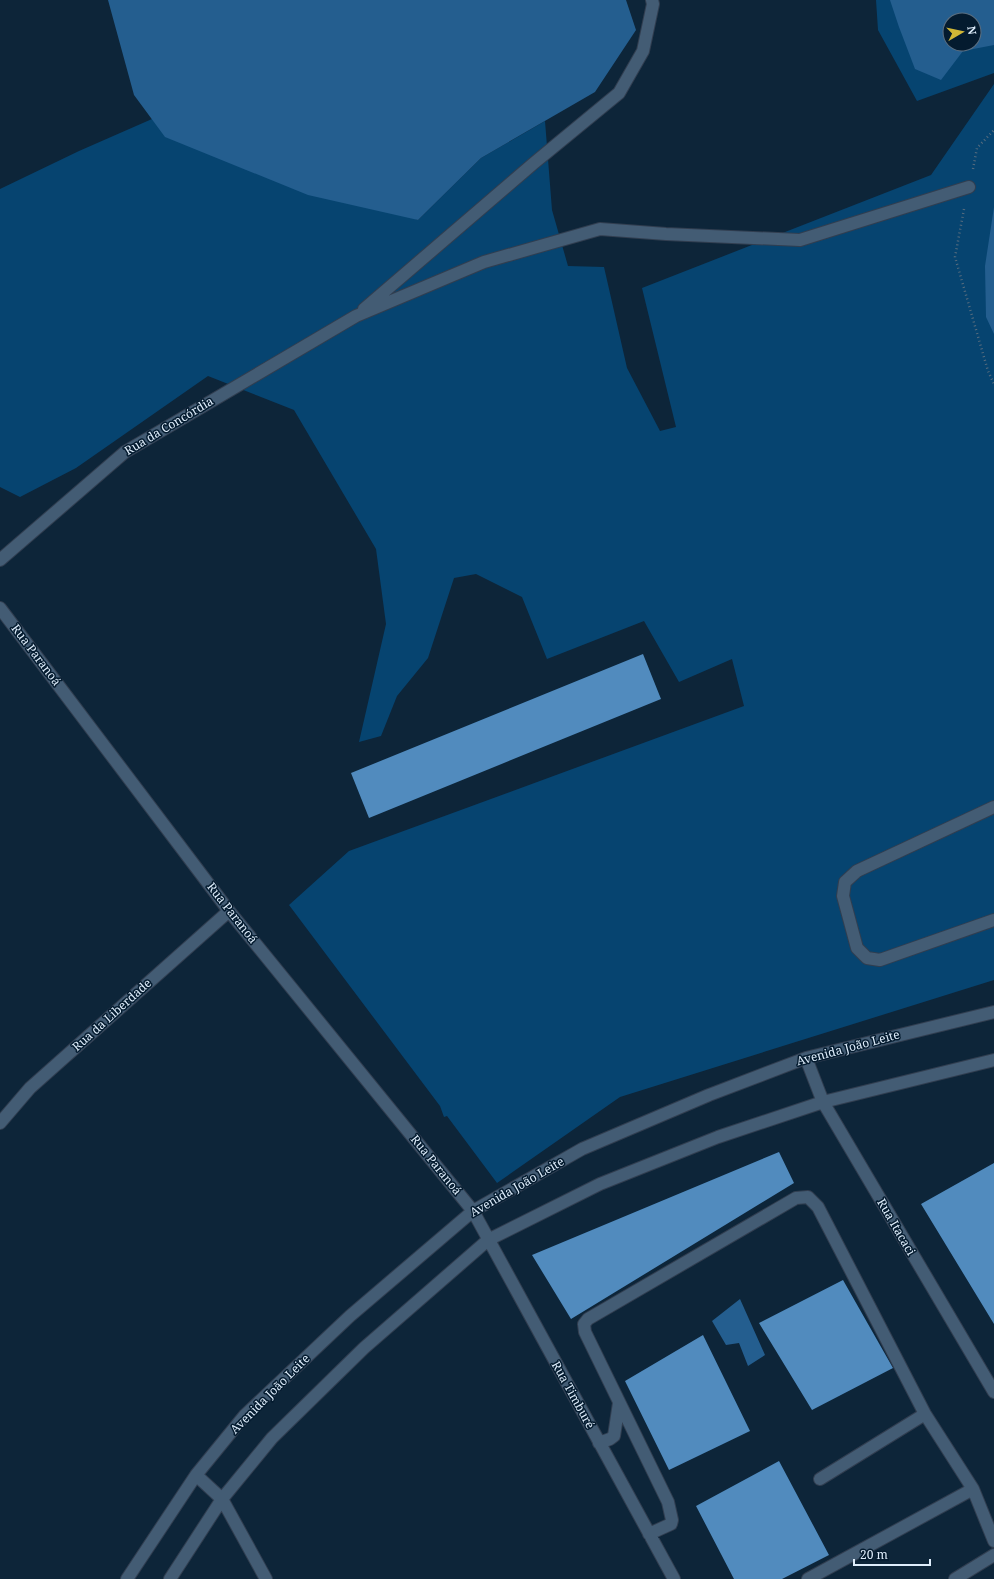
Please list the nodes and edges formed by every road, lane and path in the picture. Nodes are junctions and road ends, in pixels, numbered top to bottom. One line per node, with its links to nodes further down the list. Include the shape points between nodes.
1 (652, 0): 4 (street, via 643,51 619,94 528,168)
2 (994, 130): 3 (path, via 977,148)
3 (969, 187): 4 (street, via 800,240 600,229 484,262); 5 (path, via 955,257)
4 (356, 316): 6 (street, Rua da Concórdia, via 125,452)
5 (994, 384)
6 (0, 560)
7 (0, 608): 9 (street, Rua Paranoá)
8 (994, 807): 10 (street, via 857,871 845,882 842,896 857,948 867,958 880,960)
9 (229, 911): 15 (street, Rua da Liberdade, via 30,1088); 16 (street, Rua Paranoá)
10 (994, 920)
11 (994, 1012): 12 (street, Avenida João Leite)
12 (806, 1058): 14 (street, Rua Itacaci); 16 (street, Avenida João Leite, via 709,1095 582,1149)
13 (994, 1060): 14 (street)
14 (823, 1102): 17 (street, via 718,1137 600,1184); 18 (street, Rua Itacaci)
15 (0, 1123)
16 (473, 1211): 17 (street, Rua Timburé); 22 (street, Avenida João Leite, via 350,1316 251,1410)
17 (488, 1240): 21 (street, Rua Timburé); 25 (street, via 364,1348 288,1422)
18 (994, 1392)
19 (620, 1403): 20 (street, via 585,1332 584,1324 588,1319 796,1198 808,1197 818,1207); 21 (street, via 614,1436); 26 (street, via 668,1502 672,1520 671,1524)
20 (924, 1414): 23 (street); 24 (street)
21 (599, 1443): 26 (street, Rua Timburé)
22 (196, 1475): 25 (street); 29 (street, Avenida João Leite)
23 (820, 1479)
24 (973, 1488): 27 (street); 33 (street)
25 (222, 1499): 30 (street); 31 (street)
26 (649, 1534): 32 (street, Rua Timburé)
27 (994, 1541)
28 (994, 1555): 34 (street)
29 (127, 1579)
30 (170, 1579)
31 (266, 1579)
32 (674, 1579)
33 (808, 1579)
34 (955, 1579)

